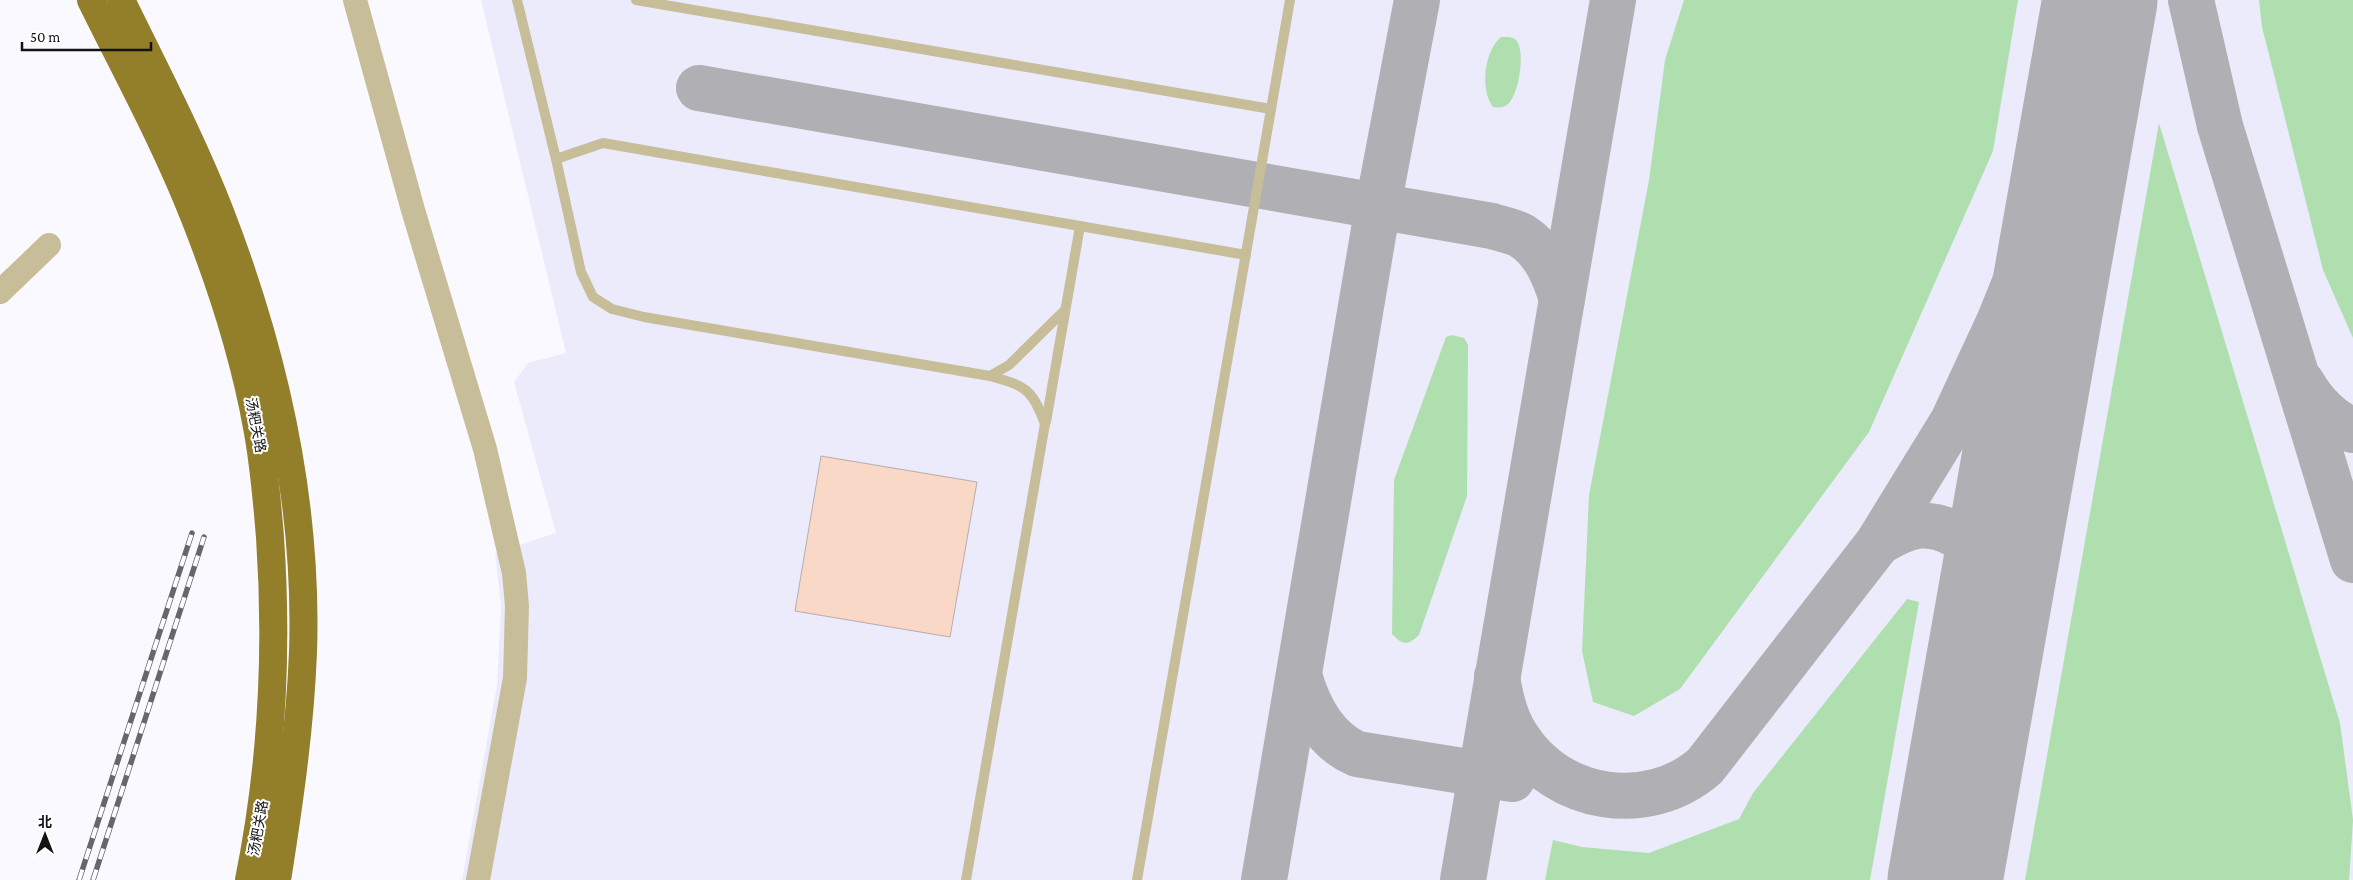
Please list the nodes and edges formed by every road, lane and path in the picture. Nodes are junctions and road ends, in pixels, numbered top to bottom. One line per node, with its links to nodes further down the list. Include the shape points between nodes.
1 (91, 0): 16 (highway, 汤粑关路, via 193,213 235,335 257,427 264,470 273,582 274,666 268,768)
2 (121, 0): 17 (highway, 汤粑关路, via 220,212 259,325 288,451 300,556 303,650 296,747)
3 (355, 0): 18 (street, via 413,210 485,449 514,573 517,614 515,678)
4 (517, 0): 8 (lane)
5 (636, 0): 7 (lane)
6 (1290, 0): 7 (lane)
7 (1271, 109): 11 (lane)
8 (556, 159): 9 (lane, via 603,143); 14 (lane, via 580,272 593,297 612,309 644,318)
9 (1080, 226): 11 (lane); 13 (lane)
10 (49, 245): 12 (street)
11 (1246, 255): 20 (lane)
12 (0, 292)
13 (1065, 310): 14 (lane, via 1009,365); 15 (lane)
14 (990, 376): 15 (lane, via 1021,385 1037,402)
15 (1046, 424): 19 (lane)
16 (249, 880)
17 (277, 880)
18 (478, 880)
19 (966, 880)
20 (1137, 880)

